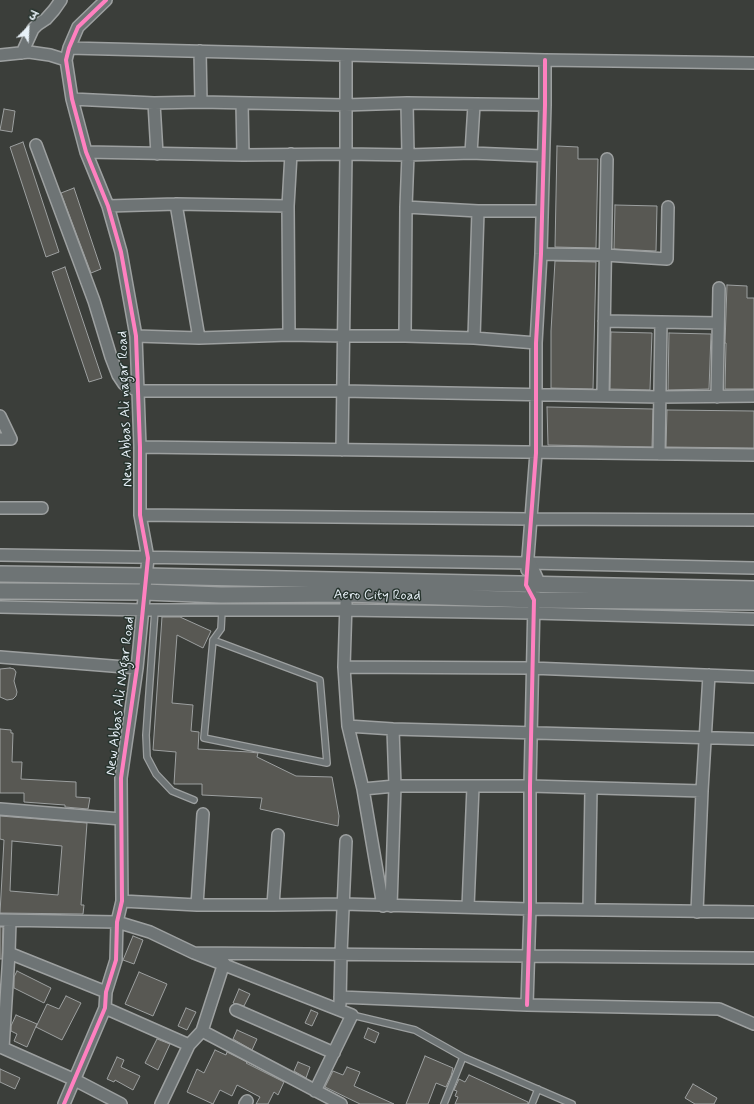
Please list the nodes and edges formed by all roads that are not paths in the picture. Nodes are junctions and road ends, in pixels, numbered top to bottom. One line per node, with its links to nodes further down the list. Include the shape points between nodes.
1 (60, 0): 5 (street, via 46,19 33,29)
2 (106, 0): 3 (street, New Abbas Ali nagar Road, via 78,27)
3 (69, 48): 4 (street); 8 (street, New Abbas Ali nagar Road)
4 (200, 51): 7 (street); 13 (street)
5 (25, 53): 6 (street); 8 (street, via 50,55)
6 (0, 55)
7 (346, 55): 9 (street); 16 (street)
8 (66, 60): 11 (street, New Abbas Ali nagar Road)
9 (545, 60): 10 (street); 18 (street)
10 (754, 63)
11 (72, 100): 12 (street); 20 (street, New Abbas Ali nagar Road)
12 (154, 102): 13 (street); 22 (street)
13 (201, 102): 14 (street)
14 (242, 103): 16 (street); 25 (street)
15 (407, 103): 16 (street); 17 (street); 26 (street)
16 (345, 105): 24 (street)
17 (474, 105): 18 (street); 21 (street)
18 (545, 105): 27 (street)
19 (36, 145): 49 (street, via 94,301 118,375 124,384)
20 (86, 152): 22 (street); 30 (street, New Abbas Ali nagar Road)
21 (471, 153): 26 (street); 27 (street)
22 (157, 154): 25 (street)
23 (291, 154): 24 (street); 25 (street); 31 (street)
24 (346, 154): 26 (street); 44 (street)
25 (243, 155)
26 (408, 155): 32 (street)
27 (543, 156): 35 (street)
28 (607, 159): 37 (street)
29 (176, 204): 30 (street); 31 (street); 46 (street)
30 (108, 206): 43 (street, New Abbas Ali nagar Road, via 121,252)
31 (288, 206): 42 (street)
32 (406, 207): 34 (street); 45 (street)
33 (668, 207): 37 (street, via 668,259)
34 (478, 211): 35 (street); 47 (street)
35 (541, 212): 36 (street)
36 (541, 254): 37 (street); 48 (street)
37 (605, 255): 39 (street)
38 (719, 288): 41 (street)
39 (604, 320): 40 (street); 52 (street)
40 (661, 322): 41 (street); 53 (street)
41 (718, 323): 55 (street)
42 (289, 334): 44 (street); 46 (street)
43 (136, 336): 46 (street); 49 (street, New Abbas Ali nagar Road)
44 (344, 336): 45 (street); 50 (street)
45 (405, 336): 47 (street)
46 (199, 338)
47 (474, 338): 48 (street)
48 (536, 343): 51 (street)
49 (138, 391): 50 (street); 58 (street, New Abbas Ali nagar Road)
50 (342, 391): 51 (street); 59 (street)
51 (536, 393): 52 (street); 60 (street)
52 (603, 395): 53 (street)
53 (660, 396): 55 (street); 61 (street)
54 (754, 396): 55 (street)
55 (717, 397)
56 (0, 416): 57 (street, via 11,439)
57 (0, 439)
58 (140, 447): 59 (street); 65 (street, New Abbas Ali nagar Road)
59 (342, 450): 60 (street)
60 (536, 453): 61 (street); 66 (street)
61 (659, 454): 62 (street)
62 (754, 455)
63 (0, 508): 64 (street)
64 (42, 508)
65 (140, 515): 66 (street); 69 (street, New Abbas Ali nagar Road)
66 (530, 519): 67 (street); 70 (street)
67 (754, 520)
68 (0, 555): 69 (street)
69 (148, 558): 70 (street); 73 (street, New Abbas Ali nagar Road)
70 (528, 563): 71 (street); 74 (street)
71 (754, 568)
72 (0, 574): 73 (street, Aero City Road)
73 (146, 576): 74 (street, Aero City Road); 77 (street, New Abbas Ali NAgar Road)
74 (532, 585): 75 (street, Aero City Road); 80 (street)
75 (754, 588)
76 (0, 591): 77 (street, Aero City Road)
77 (144, 592): 78 (street, Aero City Road, via 221,595); 82 (street, New Abbas Ali NAgar Road)
78 (347, 594): 80 (street, Aero City Road); 85 (street)
79 (754, 602): 80 (street, Aero City Road)
80 (533, 606): 85 (street); 86 (street); 91 (street)
81 (0, 607): 82 (street)
82 (143, 610): 83 (street); 90 (street, New Abbas Ali NAgar Road)
83 (155, 610): 84 (street); 105 (lane, via 146,735 147,757 156,774 172,791)
84 (222, 610): 85 (street); 87 (lane, via 221,629)
85 (345, 610): 89 (street)
86 (754, 619)
87 (213, 640): 87 (lane, via 204,738 327,763 320,680)
88 (0, 657): 90 (street)
89 (344, 667): 91 (street); 94 (street)
90 (137, 668): 108 (street, New Abbas Ali NAgar Road, via 121,778)
91 (531, 668): 92 (street); 96 (street)
92 (709, 676): 93 (street); 97 (street)
93 (754, 677)
94 (348, 726): 95 (street); 103 (street)
95 (393, 729): 96 (street); 99 (street)
96 (531, 733): 97 (street); 100 (street)
97 (706, 738): 98 (street); 104 (street)
98 (754, 739)
99 (395, 786): 101 (street); 103 (street); 115 (street)
100 (530, 786): 101 (street); 102 (street); 117 (street)
101 (473, 787): 116 (street)
102 (591, 788): 104 (street); 118 (street)
103 (363, 789): 115 (street)
104 (702, 791): 119 (street)
105 (194, 800)
106 (0, 809): 108 (street)
107 (203, 814): 113 (street)
108 (121, 819): 111 (street, New Abbas Ali NAgar Road)
109 (278, 835): 114 (street)
110 (346, 841): 112 (street)
111 (122, 901): 113 (street); 122 (street, New Abbas Ali NAgar Road)
112 (343, 904): 114 (street); 115 (street); 125 (street)
113 (197, 905): 114 (street)
114 (273, 906)
115 (387, 906): 116 (street)
116 (468, 907): 117 (street)
117 (530, 909): 118 (street); 126 (street)
118 (589, 910): 119 (street)
119 (696, 912): 120 (street)
120 (754, 912)
121 (5, 920): 122 (street); 123 (street)
122 (117, 922): 124 (street, via 150,932); 129 (street, New Abbas Ali NAgar Road, via 116,960)
123 (10, 953): 129 (street); 139 (street)
124 (194, 953): 125 (street); 128 (street)
125 (341, 954): 126 (street); 130 (street)
126 (528, 957): 127 (street); 131 (street)
127 (754, 958)
128 (224, 963): 134 (street); 137 (street)
129 (106, 992): 132 (street, New Abbas Ali NAgar Road)
130 (340, 997): 131 (street); 134 (street)
131 (527, 1005): 136 (street, via 719,1009)
132 (105, 1008): 138 (street); 142 (street, New Abbas Ali NAgar Road)
133 (236, 1010): 140 (street)
134 (340, 1011): 135 (street)
135 (352, 1015): 140 (street); 141 (lane, via 415,1030)
136 (754, 1020)
137 (202, 1031): 138 (street); 144 (street)
138 (188, 1045): 148 (street)
139 (2, 1046): 142 (street)
140 (334, 1053): 144 (street)
141 (463, 1057): 143 (lane); 150 (lane)
142 (75, 1080): 146 (street, New Abbas Ali NAgar Road); 147 (street)
143 (538, 1089): 151 (lane); 152 (lane)
144 (315, 1092): 145 (street)
145 (329, 1101): 149 (street)
146 (64, 1104)
147 (121, 1104)
148 (161, 1104)
149 (341, 1104)
150 (444, 1104)
151 (532, 1104)
152 (572, 1104)

